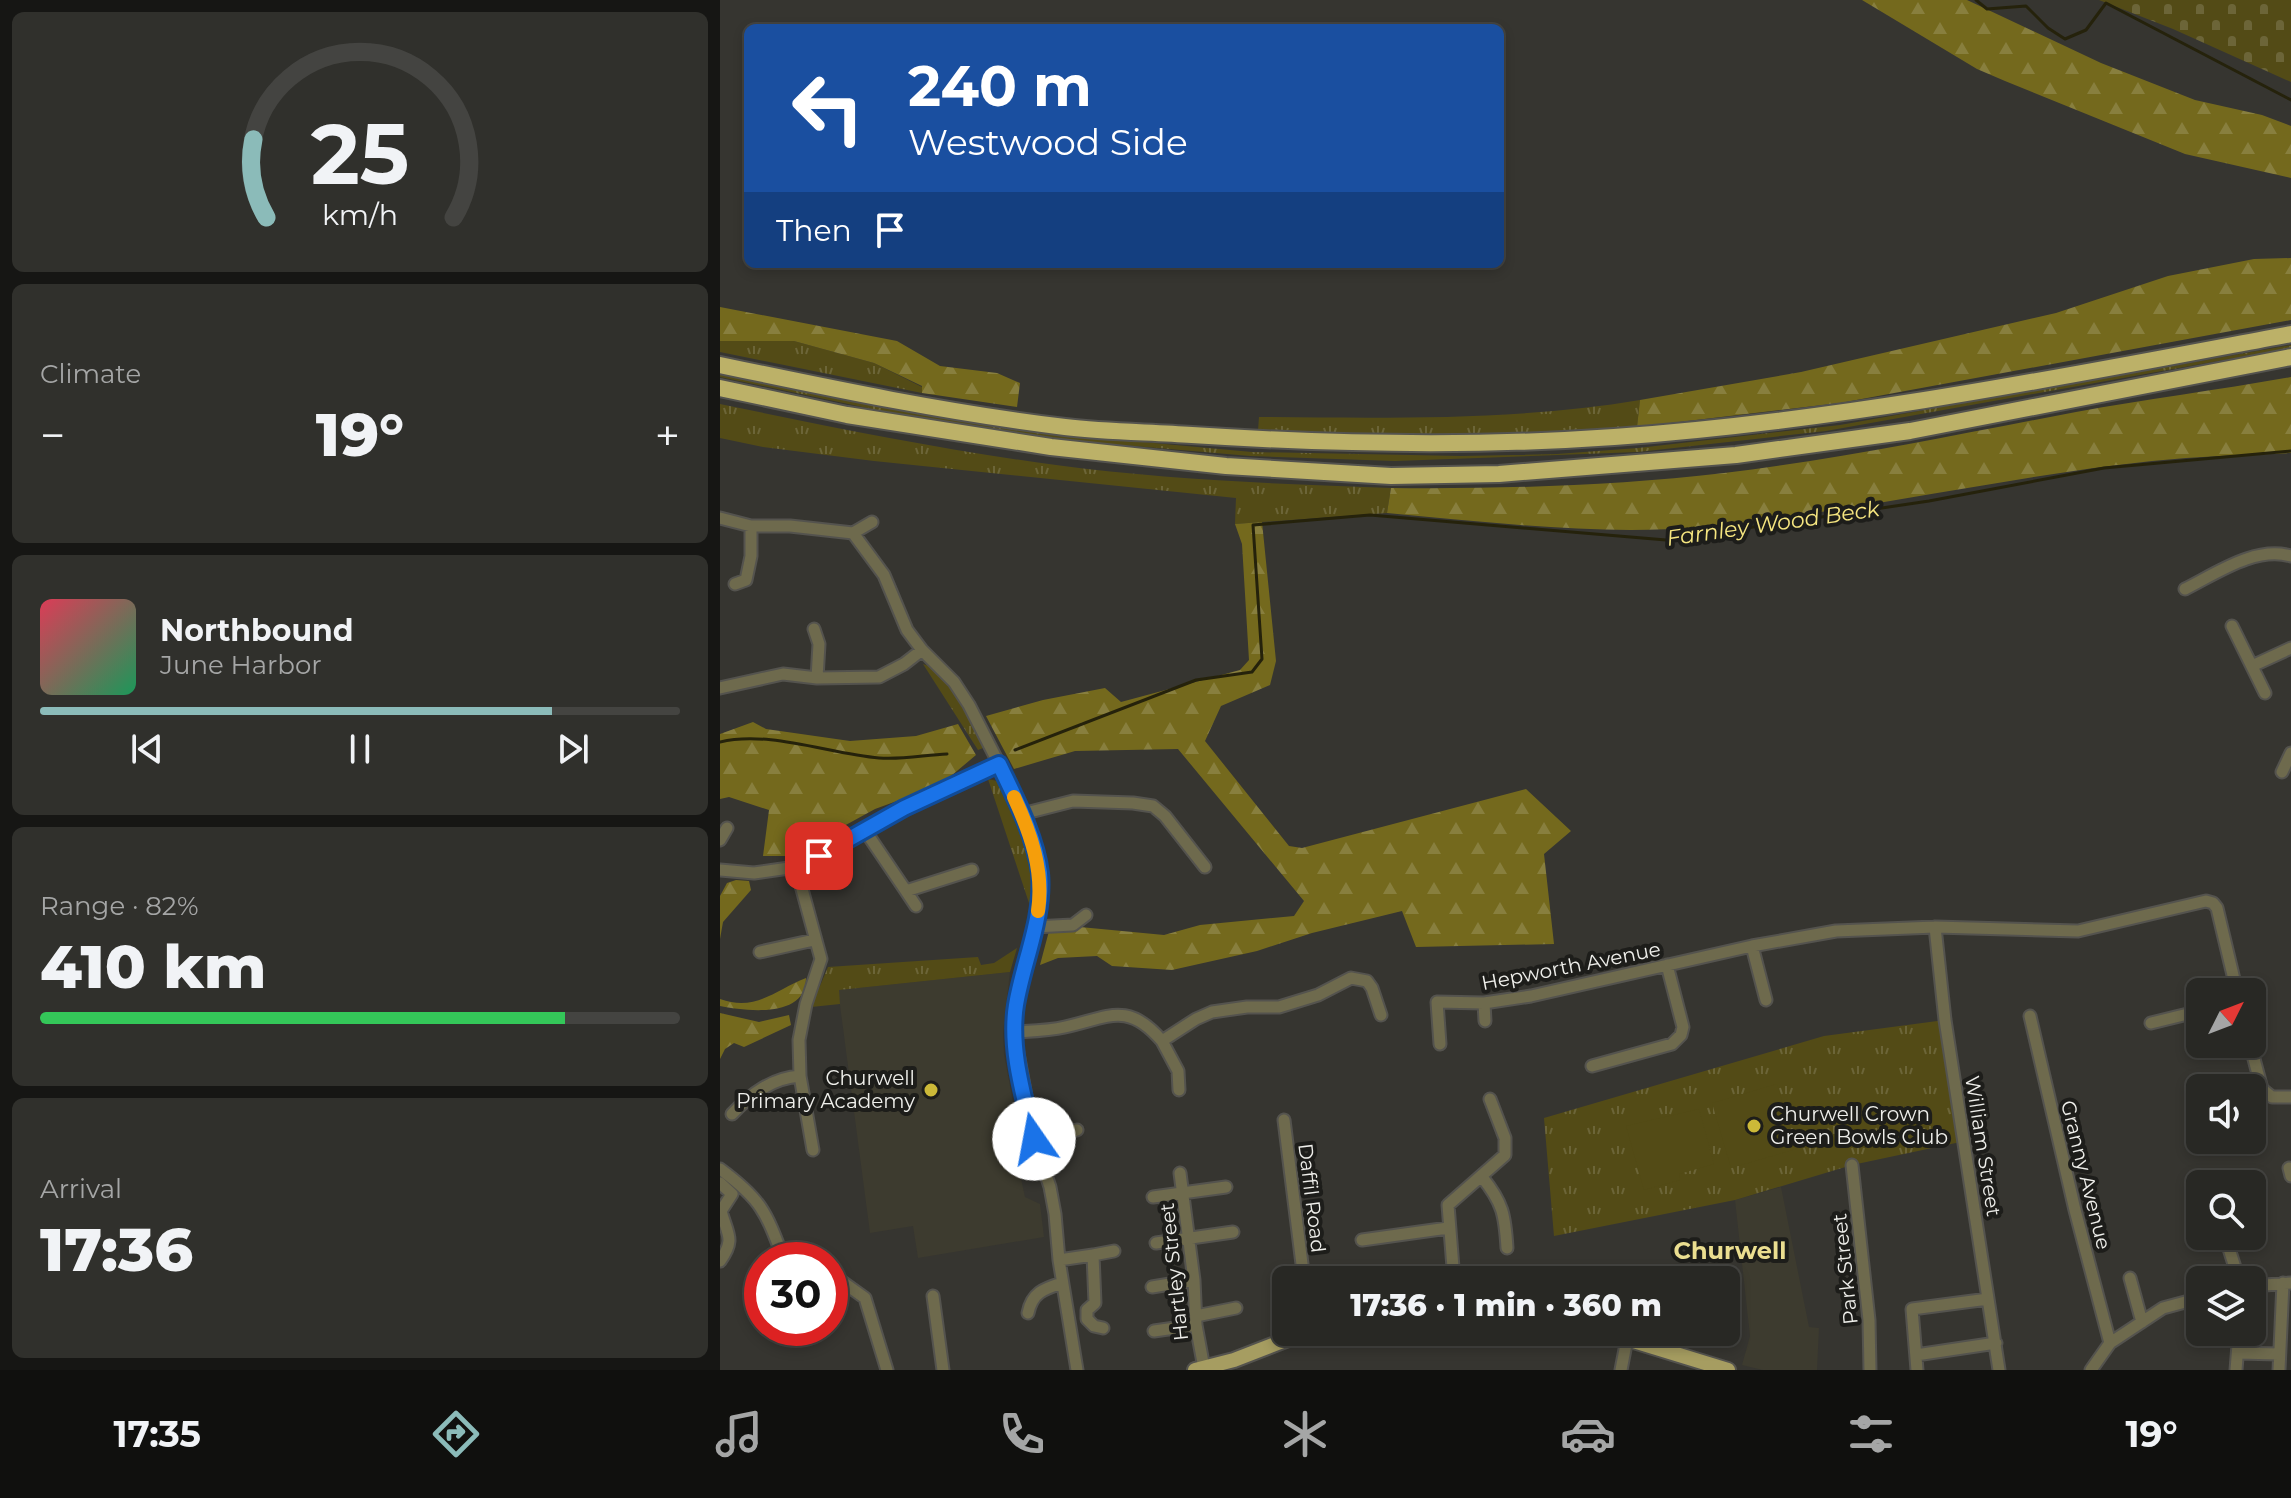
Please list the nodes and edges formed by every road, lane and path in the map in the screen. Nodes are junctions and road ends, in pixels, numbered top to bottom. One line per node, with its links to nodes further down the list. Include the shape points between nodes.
1 (2291, 334): 3 (highway, via 1854,412 1613,437 1490,442 1278,440 1069,427 966,413)
2 (2291, 357): 4 (highway, via 1910,431 1736,455 1499,474 1391,476 1226,466 1051,447 847,415)
3 (720, 365)
4 (720, 388)
5 (720, 518): 7 (street)
6 (872, 522): 8 (street)
7 (751, 526): 8 (street); 10 (street, via 746,580)
8 (853, 533): 15 (street, via 884,575 907,630)
9 (2291, 556): 11 (street, via 2257,555)
10 (735, 584)
11 (2185, 589)
12 (2232, 626): 16 (street)
13 (814, 629): 17 (street, via 819,644)
14 (2291, 648): 16 (street)
15 (922, 650): 17 (street, via 879,677); 21 (street, via 954,682)
16 (2252, 666): 19 (street)
17 (817, 678): 18 (street, via 783,674)
18 (720, 688)
19 (2265, 693)
20 (2291, 753): 22 (street)
21 (999, 764): 23 (street); 25 (street)
22 (2282, 772)
23 (1022, 814): 28 (street, via 1073,801 1153,806); 34 (street, via 1039,870)
24 (727, 828): 26 (street)
25 (864, 829): 27 (street); 31 (street)
26 (720, 840)
27 (796, 867): 29 (street, via 754,873); 36 (street)
28 (1205, 867)
29 (720, 870)
30 (972, 870): 31 (street)
31 (906, 891): 32 (street)
32 (916, 906)
33 (1086, 915): 34 (street, via 1073,925)
34 (1034, 927): 48 (street)
35 (1935, 927): 37 (street, Hepworth Avenue, via 1836,931); 40 (street, Hepworth Avenue, via 2078,931 2206,901 2217,908); 91 (street, William Street)
36 (814, 940): 38 (street); 53 (street, via 821,959 799,1040)
37 (1752, 946): 39 (street, Hepworth Avenue); 41 (street)
38 (760, 952)
39 (1667, 965): 42 (street, Hepworth Avenue); 52 (street, via 1683,1027 1678,1040)
40 (2234, 978)
41 (1766, 1000)
42 (1484, 1003): 46 (street); 50 (street, Hepworth Avenue, via 1437,1002)
43 (2186, 1014): 47 (street)
44 (1381, 1015): 49 (street, via 1367,981 1351,978 1279,1007 1212,1012)
45 (2030, 1016): 100 (street, Granny Avenue)
46 (1485, 1021)
47 (2151, 1023)
48 (1014, 1032): 49 (street, via 1061,1028 1121,1013 1148,1024); 60 (street)
49 (1162, 1041): 54 (street, via 1178,1071)
50 (1440, 1044)
51 (2254, 1058): 55 (street, via 2262,1089 2272,1097)
52 (1592, 1066)
53 (800, 1076): 57 (street, via 773,1081); 61 (street)
54 (1179, 1090)
55 (2291, 1097)
56 (1490, 1099): 65 (street, via 1506,1147 1505,1155)
57 (732, 1114)
58 (1284, 1120): 81 (street, Daffil Road)
59 (1077, 1130): 60 (street)
60 (1034, 1139): 79 (street, via 1050,1187)
61 (813, 1150)
62 (1852, 1165): 114 (street, Park Street)
63 (720, 1169): 74 (street, via 767,1213)
64 (1180, 1173): 68 (street, Hartley Street)
65 (1482, 1177): 70 (street, via 1448,1205); 76 (street, via 1505,1215)
66 (720, 1183): 80 (street, via 732,1194 721,1211 730,1236)
67 (1226, 1187): 68 (street)
68 (1183, 1193): 69 (street); 72 (street, Hartley Street)
69 (1153, 1197)
70 (1448, 1228): 73 (street); 82 (street)
71 (1233, 1232): 72 (street)
72 (1190, 1238): 75 (street); 84 (street, Hartley Street)
73 (1362, 1240)
74 (777, 1242)
75 (1156, 1243)
76 (1507, 1248)
77 (1114, 1251): 78 (street)
78 (1093, 1255): 79 (street); 97 (street, via 1095,1303 1087,1310 1087,1319)
79 (1059, 1260): 85 (street)
80 (720, 1261)
81 (1302, 1266)
82 (1452, 1266)
83 (2130, 1278): 96 (street)
84 (1194, 1280): 89 (street); 95 (street, Hartley Street)
85 (1062, 1283): 94 (street, via 1039,1291); 111 (street)
86 (2287, 1283): 87 (street); 106 (street)
87 (2266, 1285)
88 (848, 1286): 109 (street, via 865,1298)
89 (1152, 1287)
90 (933, 1296): 110 (street)
91 (1988, 1299): 99 (street, William Street); 107 (street, via 1912,1309)
92 (2186, 1302): 96 (street)
93 (1236, 1308): 95 (street)
94 (1028, 1313)
95 (1196, 1320): 98 (street); 108 (street, Hartley Street)
96 (2142, 1322): 100 (street)
97 (1103, 1328)
98 (1154, 1331)
99 (1996, 1343): 107 (street); 116 (street, William Street)
100 (2110, 1343): 117 (street)
101 (1272, 1345): 108 (main road)
102 (1626, 1346): 112 (street)
103 (1650, 1346): 113 (main road)
104 (2238, 1346): 105 (street)
105 (2238, 1353): 106 (street); 118 (street)
106 (2279, 1354): 119 (street)
107 (1916, 1355): 115 (street)
108 (1200, 1369)
109 (887, 1370)
110 (943, 1370)
111 (1077, 1370)
112 (1621, 1370)
113 (1728, 1370)
114 (1870, 1370)
115 (1917, 1370)
116 (1999, 1370)
117 (2091, 1370)
118 (2236, 1370)
119 (2279, 1370)

